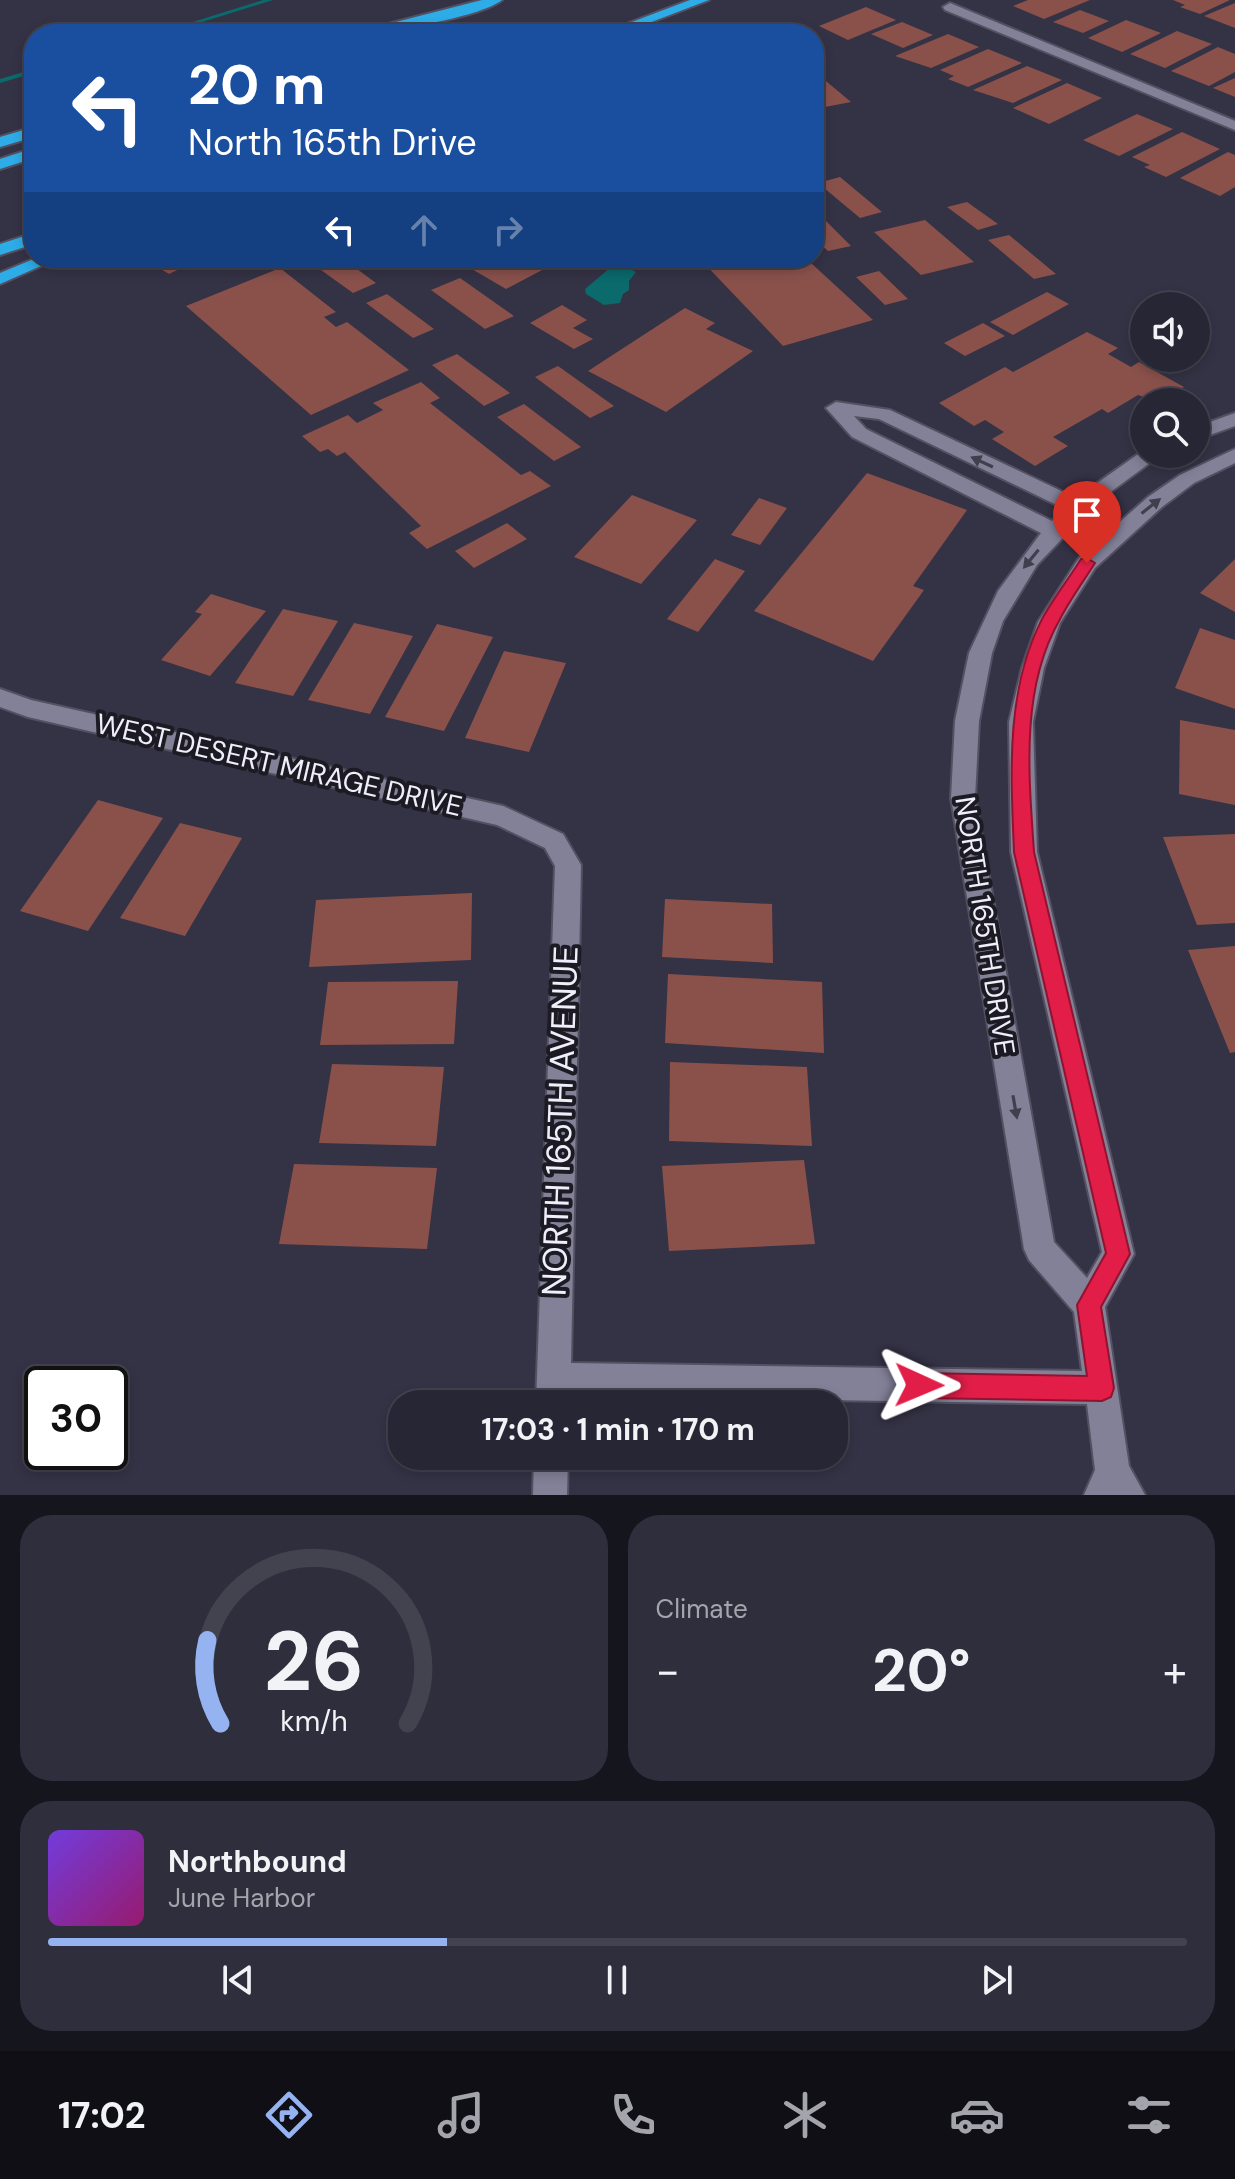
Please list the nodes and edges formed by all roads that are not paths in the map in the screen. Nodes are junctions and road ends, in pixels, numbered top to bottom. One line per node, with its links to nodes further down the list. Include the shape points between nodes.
1 (495, 0): 4 (highway)
2 (702, 0): 7 (highway)
3 (966, 0): 8 (street, via 950,7)
4 (467, 9): 5 (highway); 6 (highway)
5 (400, 24)
6 (423, 24)
7 (635, 24)
8 (1235, 126)
9 (24, 135): 10 (highway)
10 (0, 142)
11 (24, 156): 12 (highway)
12 (0, 164)
13 (24, 242): 14 (highway)
14 (0, 250)
15 (27, 268): 16 (highway)
16 (0, 279)
17 (1235, 419): 18 (street)
18 (1210, 429)
19 (1235, 455): 25 (street, NORTH 165TH DRIVE, one-way to 19, via 1118,1254 1024,852 1021,722 1049,622 1087,563 1155,502)
20 (1130, 466): 21 (street, NORTH 165TH DRIVE)
21 (1078, 507): 22 (street, NORTH 165TH DRIVE); 22 (street, one-way to 22, via 883,414 836,408 859,433)
22 (1055, 531): 25 (street, NORTH 165TH DRIVE, one-way to 25, via 1002,597 984,639 972,683 963,798 1040,1249)
23 (0, 698): 24 (street, WEST DESERT MIRAGE DRIVE, via 503,816)
24 (554, 841): 27 (street, NORTH 165TH AVENUE, via 568,865)
25 (1089, 1305): 26 (street)
26 (1102, 1388): 28 (street); 30 (street)
27 (553, 1390)
28 (828, 1390)
29 (551, 1470): 31 (street)
30 (1114, 1487)
31 (550, 1495)

